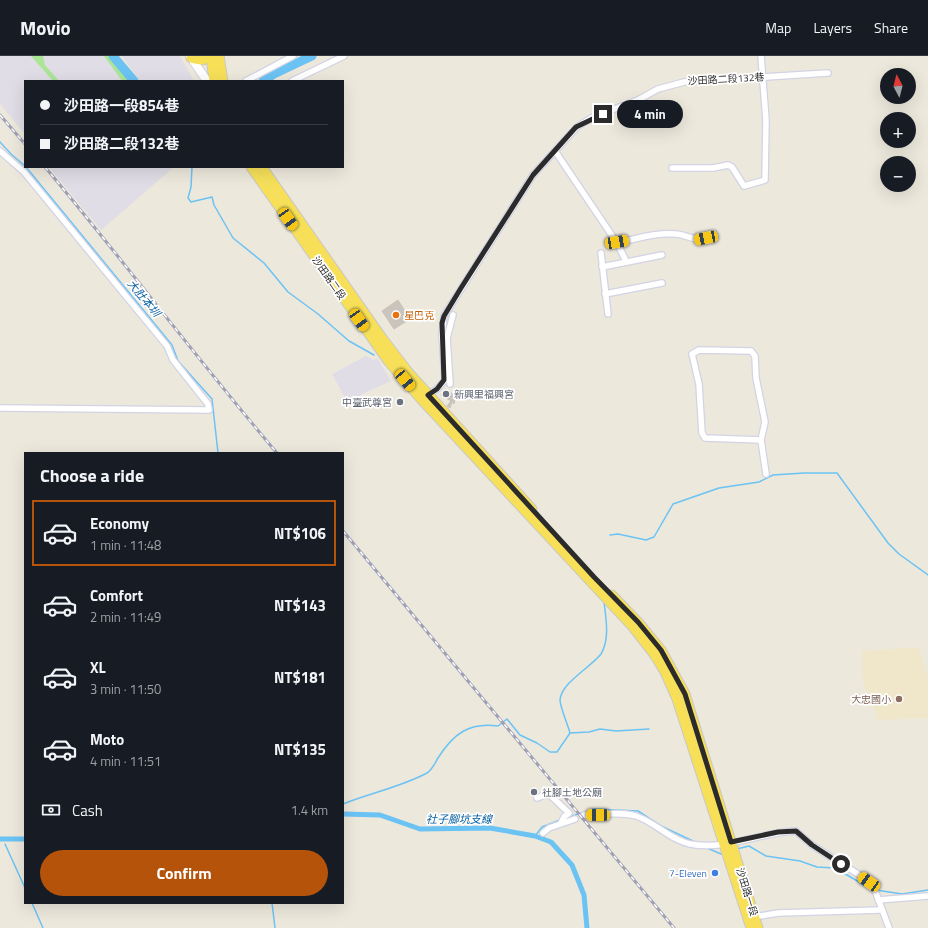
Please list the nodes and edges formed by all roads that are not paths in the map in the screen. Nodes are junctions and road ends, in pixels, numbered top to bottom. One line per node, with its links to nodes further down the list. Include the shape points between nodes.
1 (210, 56): 6 (main road, via 201,61); 10 (main road)
2 (219, 56): 11 (main road)
3 (293, 56): 12 (street)
4 (344, 56): 13 (street)
5 (761, 56): 8 (street)
6 (191, 57): 9 (street)
7 (828, 73): 8 (street, 沙田路二段132巷)
8 (763, 77): 15 (street, 沙田路二段132巷, via 684,82 658,89 576,127); 18 (street, via 766,120 765,180 744,186 728,165 713,168)
9 (206, 80)
10 (214, 80)
11 (223, 80)
12 (248, 80)
13 (294, 80)
14 (0, 151): 31 (street, via 24,172 167,346 173,360 208,404 209,410)
15 (555, 151): 20 (street); 30 (street, 沙田路二段132巷, via 533,175 444,316 444,380 437,389)
16 (252, 168): 30 (main road, 沙田路二段, via 375,343)
17 (263, 168): 30 (main road, 沙田路二段)
18 (672, 168)
19 (706, 238): 20 (street, via 696,240 677,234 664,234)
20 (617, 242): 23 (street)
21 (601, 253): 24 (street)
22 (662, 254): 23 (street)
23 (626, 261): 24 (street)
24 (602, 267): 26 (street)
25 (662, 283): 26 (street)
26 (604, 294): 27 (street)
27 (608, 314)
28 (453, 315): 29 (street, via 447,338)
29 (450, 384)
30 (424, 397): 39 (main road, 沙田路二段, via 592,578 633,627 665,672)
31 (0, 408)
32 (761, 440): 32 (street, via 765,422 756,378 755,356 751,351 699,350 692,354 698,373 702,433 705,438); 33 (street)
33 (766, 474)
34 (537, 798): 37 (street, via 550,795 569,813)
35 (584, 815): 39 (street, via 635,816 689,844 714,846)
36 (575, 819): 37 (street)
37 (561, 823): 38 (street)
38 (543, 834)
39 (728, 843): 40 (main road); 42 (street, via 778,832 796,831 812,845 869,882)
40 (732, 856): 44 (main road, 沙田路一段); 45 (main road, 沙田路一段)
41 (928, 896): 42 (street)
42 (878, 900): 43 (street)
43 (881, 910): 44 (street, via 778,913); 47 (street)
44 (754, 917): 46 (main road, 沙田路一段)
45 (751, 928)
46 (758, 928)
47 (889, 928)

